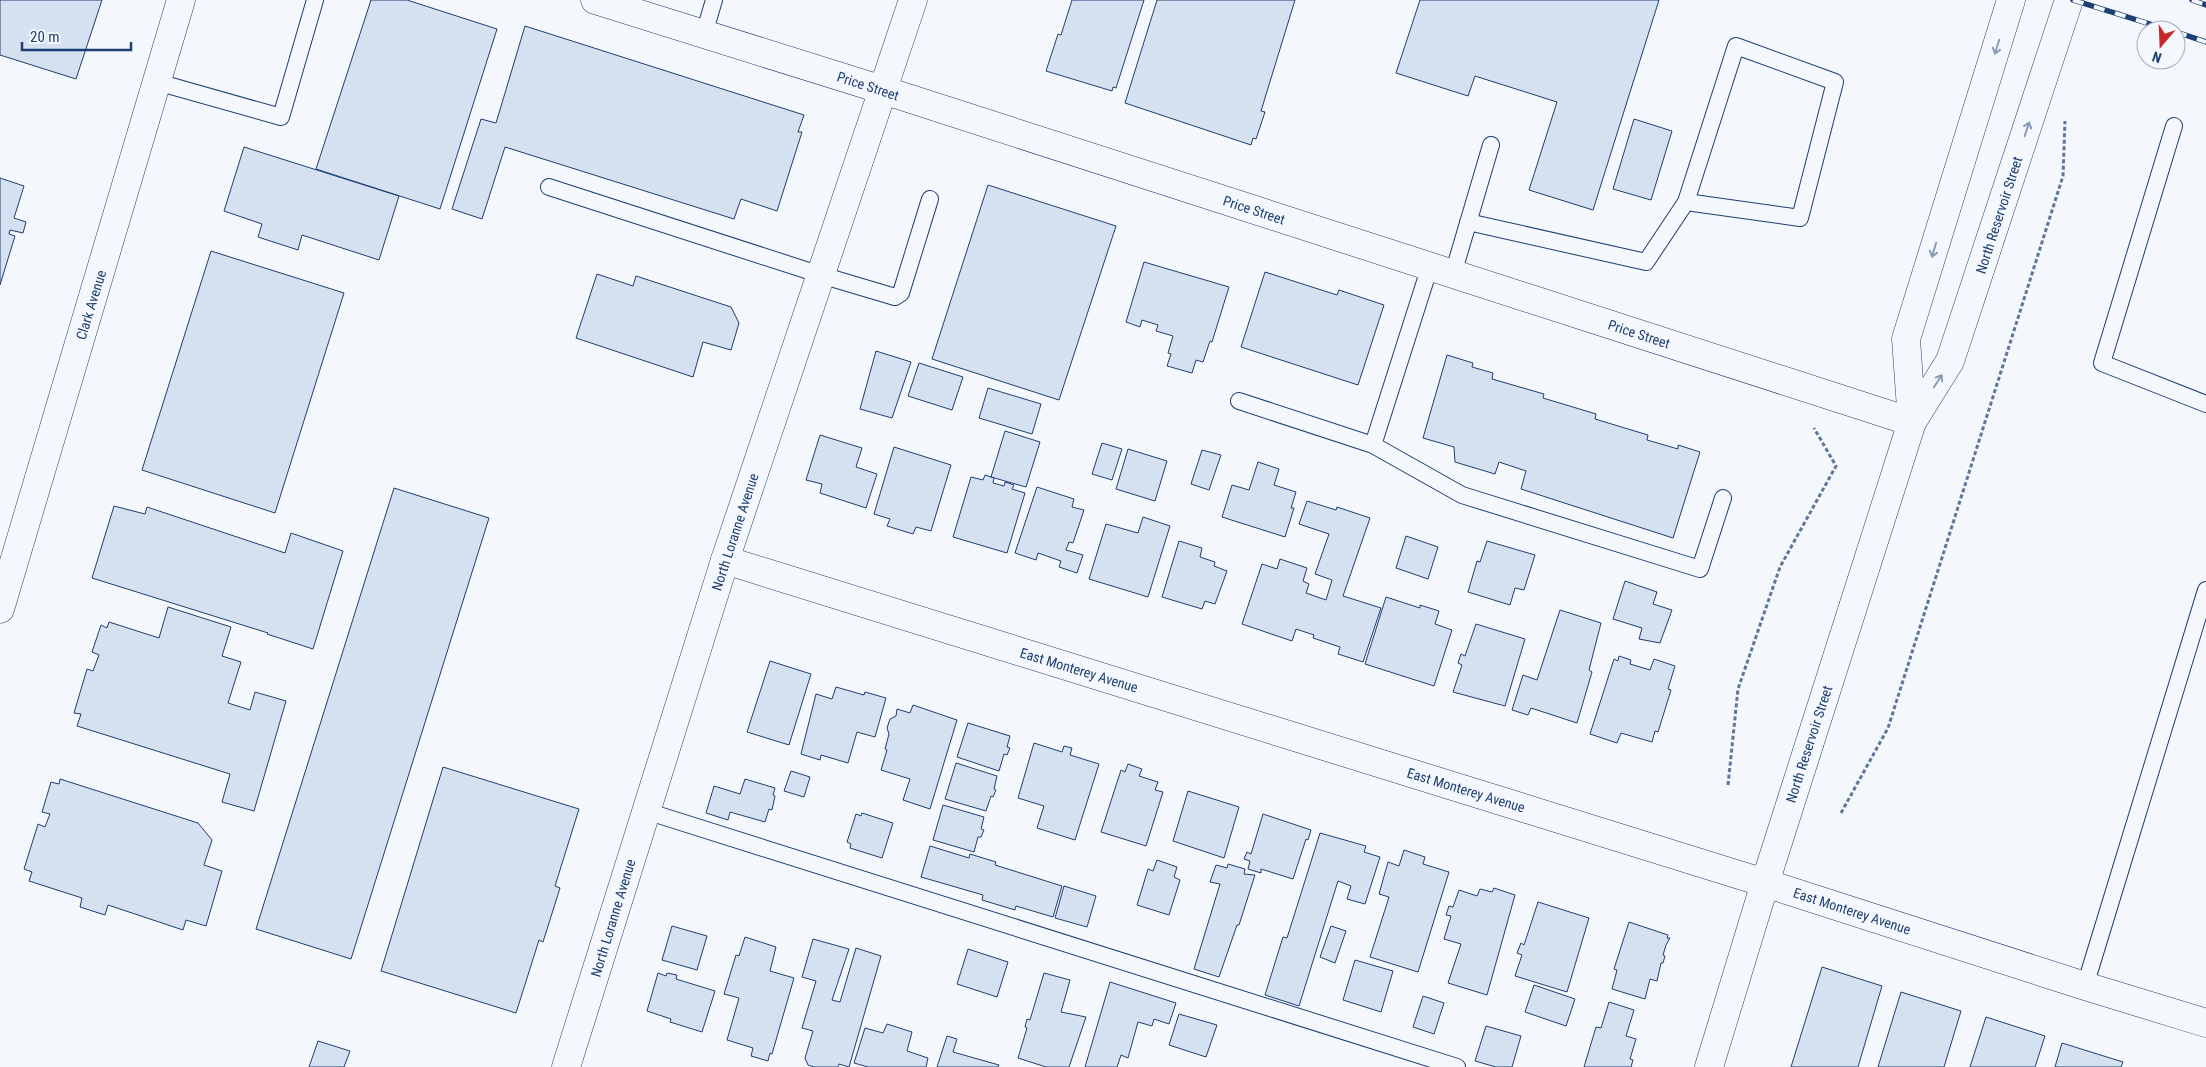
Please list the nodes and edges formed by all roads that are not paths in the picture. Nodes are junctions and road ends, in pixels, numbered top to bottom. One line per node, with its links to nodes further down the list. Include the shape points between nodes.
1 (181, 0): 9 (street, Clark Avenue)
2 (315, 0): 9 (lane, via 281,116)
3 (595, 0): 8 (street, Price Street)
4 (714, 0): 8 (lane)
5 (913, 0): 10 (street, North Loranne Avenue)
6 (2011, 0): 21 (street, North Reservoir Street, one-way to 21, via 1906,338)
7 (2069, 0): 21 (street, North Reservoir Street, one-way to 7, via 1950,361)
8 (704, 34): 10 (street, Price Street)
9 (157, 82): 26 (street, Clark Avenue)
10 (883, 90): 17 (street, Price Street); 18 (street, North Loranne Avenue)
11 (2174, 126): 20 (lane, via 2102,362)
12 (1491, 145): 16 (lane)
13 (549, 187): 18 (lane)
14 (930, 199): 18 (lane, via 901,292 894,297)
15 (1686, 202): 15 (lane, via 1800,218 1835,82 1736,46); 16 (lane, via 1646,262)
16 (1468, 222): 17 (lane)
17 (1441, 270): 21 (street, Price Street); 22 (lane)
18 (821, 275): 24 (street, North Loranne Avenue)
19 (1239, 401): 22 (lane)
20 (2206, 404)
21 (1912, 422): 28 (street, North Reservoir Street)
22 (1374, 445): 23 (lane, via 1462,495 1700,569)
23 (1723, 498)
24 (725, 560): 27 (street, North Loranne Avenue); 28 (street, East Monterey Avenue)
25 (2206, 590): 29 (lane)
26 (0, 609)
27 (646, 811): 31 (street, North Loranne Avenue); 32 (lane)
28 (1765, 883): 29 (street, East Monterey Avenue); 33 (street, North Reservoir Street)
29 (2085, 986): 30 (street, East Monterey Avenue)
30 (2206, 1022)
31 (566, 1067)
32 (1457, 1067)
33 (1709, 1067)

